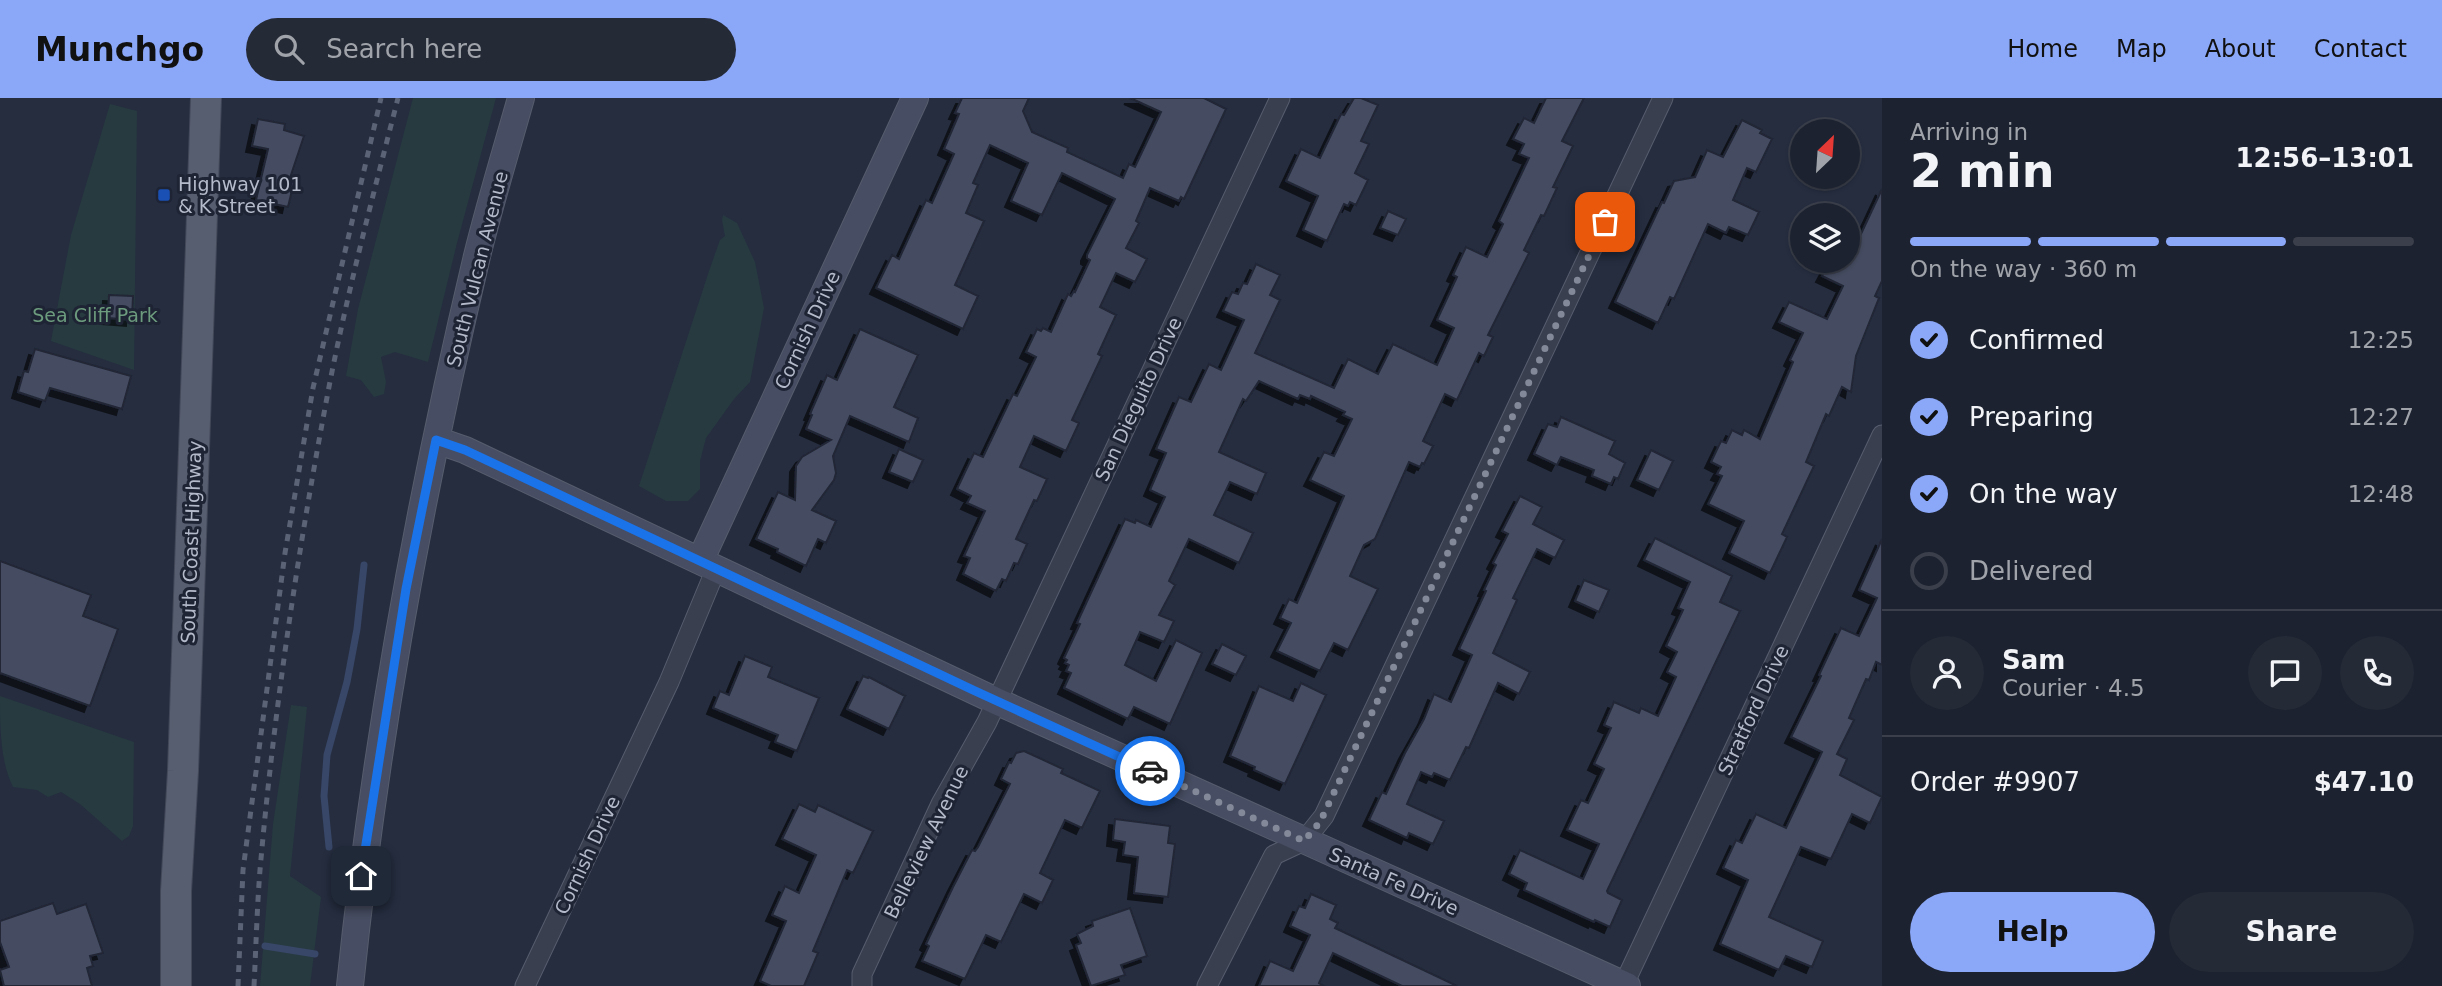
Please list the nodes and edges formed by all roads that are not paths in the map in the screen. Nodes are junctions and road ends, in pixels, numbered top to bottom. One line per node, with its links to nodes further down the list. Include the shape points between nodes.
1 (206, 98): 12 (main road, South Coast Highway)
2 (521, 98): 7 (main road, South Vulcan Avenue, via 478,254)
3 (915, 98): 8 (main road, Cornish Drive)
4 (1280, 98): 9 (street, San Dieguito Drive)
5 (1663, 98): 10 (street, via 1324,816)
6 (1882, 435): 11 (street, Stratford Drive)
7 (436, 440): 8 (main road, Santa Fe Drive); 13 (main road, South Vulcan Avenue, via 389,694 361,876)
8 (708, 565): 9 (main road, Santa Fe Drive); 14 (street, Cornish Drive, via 669,682)
9 (996, 701): 10 (main road, Santa Fe Drive); 15 (street, Belleview Avenue, via 941,804 862,974)
10 (1304, 841): 11 (main road, Santa Fe Drive); 16 (street, via 1274,855)
11 (1625, 985)
12 (176, 986)
13 (350, 986)
14 (525, 986)
15 (862, 986)
16 (1207, 986)

